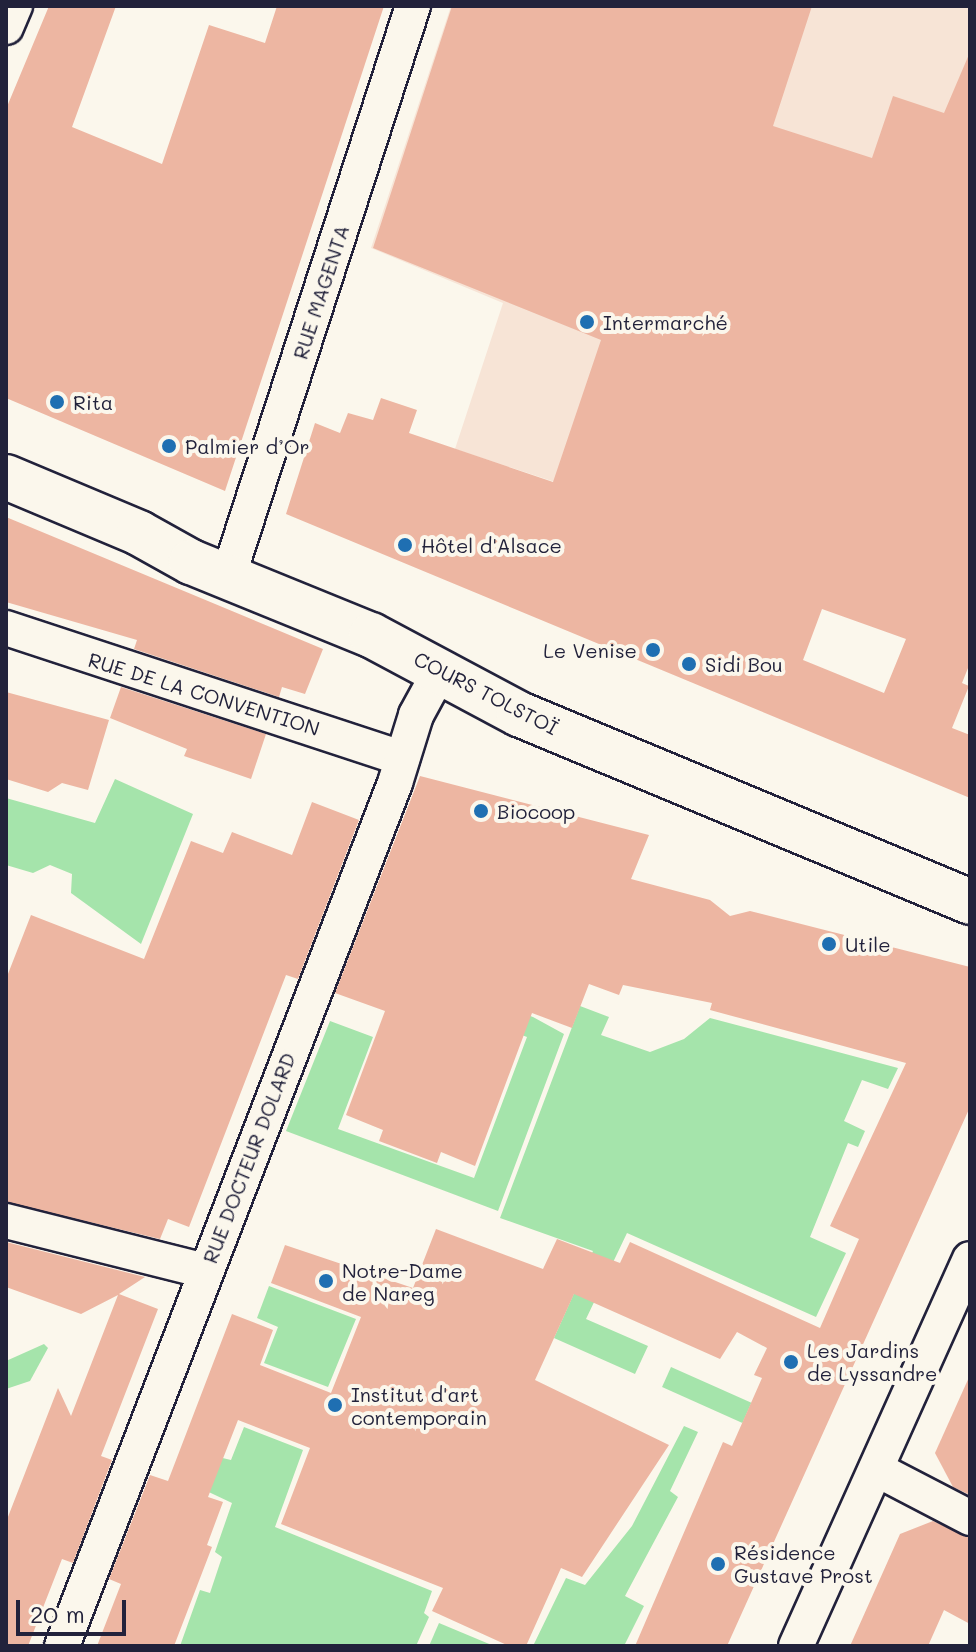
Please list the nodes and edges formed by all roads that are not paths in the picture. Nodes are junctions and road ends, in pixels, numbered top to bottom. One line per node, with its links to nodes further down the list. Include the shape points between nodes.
1 (15, 6): 3 (street)
2 (413, 6): 5 (street, RUE MAGENTA)
3 (6, 27)
4 (6, 477): 5 (main road, COURS TOLSTOÏ)
5 (228, 577): 7 (main road, COURS TOLSTOÏ, via 371,635)
6 (6, 628): 8 (street, RUE DE LA CONVENTION)
7 (440, 671): 8 (street, RUE DOCTEUR DOLARD, via 416,715); 9 (main road, COURS TOLSTOÏ, via 519,714)
8 (402, 758): 12 (street, RUE DOCTEUR DOLARD)
9 (970, 902)
10 (6, 1221): 12 (street)
11 (970, 1259): 13 (street)
12 (205, 1271): 15 (street, RUE DOCTEUR DOLARD)
13 (876, 1469): 14 (street); 16 (street)
14 (970, 1518)
15 (62, 1646)
16 (796, 1646)

